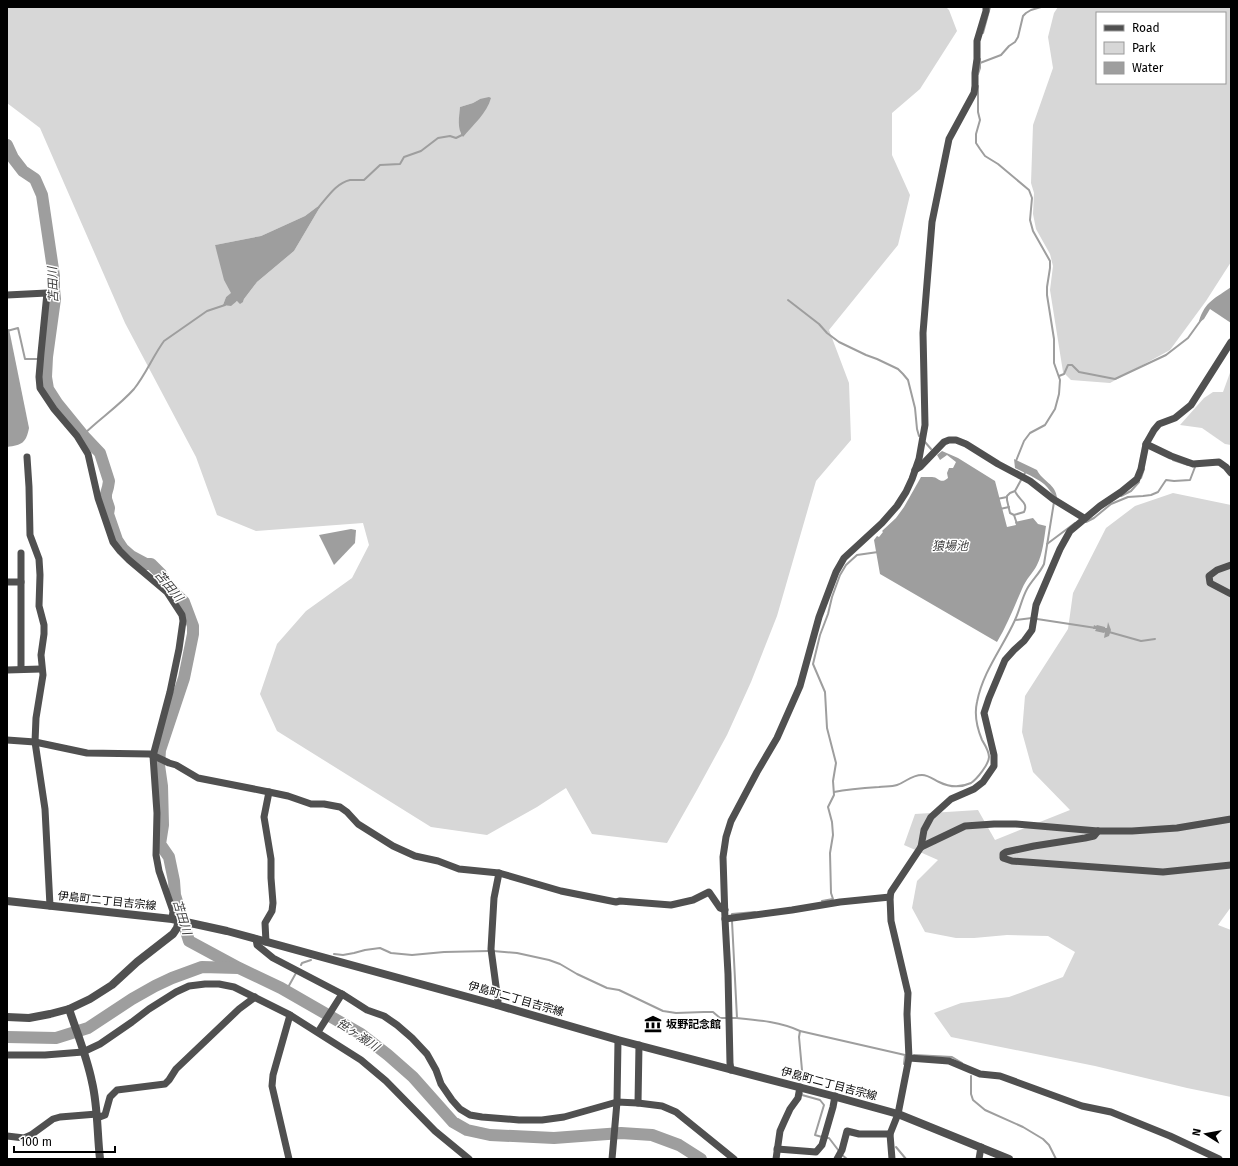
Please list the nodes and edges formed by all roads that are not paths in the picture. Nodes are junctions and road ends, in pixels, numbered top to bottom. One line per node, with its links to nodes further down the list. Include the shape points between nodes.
1 (986, 7): 6 (street, via 976,41 974,93 949,139 932,222 923,333 925,425)
2 (7, 295): 19 (street, via 47,293 40,388 88,454 98,498 113,542 124,555 167,592 182,615 179,649)
3 (1231, 342): 4 (street, via 1191,405 1175,418 1159,424)
4 (1146, 444): 7 (street, via 1193,464 1219,462); 8 (street, via 1137,479)
5 (27, 458): 15 (street, via 30,535 39,559 39,606 44,625)
6 (915, 470): 8 (street, via 944,442 956,440 1023,477); 29 (street, via 898,506 844,558 836,572 812,638 800,686 777,738 728,829 723,857)
7 (1231, 473)
8 (1081, 521): 23 (street, via 1070,531 1060,549 1036,605 1032,630 1005,660 989,698 984,713 994,755 994,766 983,782 951,799 931,817 924,830)
9 (21, 553): 12 (street)
10 (1231, 565): 13 (street, via 1209,576 1210,583)
11 (7, 582): 12 (street)
12 (21, 582): 14 (street)
13 (1231, 594)
14 (21, 669): 15 (street); 16 (street)
15 (42, 669): 18 (street)
16 (7, 670)
17 (7, 740): 18 (street)
18 (35, 742): 19 (street, via 88,753); 28 (street, via 45,809)
19 (154, 756): 20 (street, via 198,778); 31 (street, via 156,855)
20 (269, 792): 25 (street, via 311,804 340,807 358,824 393,846 415,856 459,869); 33 (street, via 264,817 271,859 273,903 272,911 265,923)
21 (1231, 819): 22 (street, via 1177,828)
22 (1098, 831): 23 (street, via 1016,824 965,826); 24 (street, via 1094,836 1006,852 1003,858 1012,861 1163,872)
23 (920, 847): 26 (street)
24 (1231, 865)
25 (499, 873): 29 (street, via 561,891 616,902 671,905 693,900 709,892 720,908); 36 (street, via 494,898 491,951)
26 (890, 897): 30 (street); 45 (street, via 891,921 908,993)
27 (7, 901): 28 (street, 伊島町二丁目吉宗線)
28 (50, 906): 31 (street, 伊島町二丁目吉宗線)
29 (725, 910): 30 (street)
30 (729, 918): 46 (street)
31 (175, 919): 32 (street, 伊島町二丁目吉宗線); 37 (street, via 177,928 173,934 112,985)
32 (256, 939): 33 (street, 伊島町二丁目吉宗線); 34 (street, via 257,946 273,958)
33 (266, 942): 36 (street, 伊島町二丁目吉宗線)
34 (342, 994): 40 (street); 49 (street, via 367,1010 384,1016 412,1038 427,1054 441,1084 452,1100 470,1115 542,1120 564,1117)
35 (254, 997): 38 (street); 43 (street, via 234,987 219,984 189,986 149,1009 100,1044); 52 (street, via 176,1069 165,1084 117,1090 110,1097 105,1115)
36 (497, 1005): 41 (street, 伊島町二丁目吉宗線)
37 (70, 1012): 39 (street, via 29,1018); 43 (street)
38 (290, 1015): 40 (street); 59 (street, via 272,1086)
39 (7, 1017)
40 (319, 1030): 60 (street, via 361,1060 435,1131)
41 (618, 1040): 42 (street, 伊島町二丁目吉宗線); 49 (street)
42 (639, 1045): 46 (street, 伊島町二丁目吉宗線); 50 (street)
43 (83, 1051): 44 (street); 52 (street, via 93,1083)
44 (7, 1055)
45 (909, 1058): 51 (street); 67 (street, via 949,1061 980,1074 1000,1076 1082,1106 1111,1112)
46 (731, 1070): 47 (street, 伊島町二丁目吉宗線)
47 (800, 1087): 48 (street, 伊島町二丁目吉宗線); 56 (street, via 798,1098 780,1131)
48 (835, 1096): 51 (street, 伊島町二丁目吉宗線); 56 (street, via 822,1145 816,1152)
49 (617, 1102): 50 (street); 61 (street)
50 (638, 1103): 62 (street, via 662,1106 676,1112)
51 (898, 1114): 53 (street); 55 (street, 伊島町二丁目吉宗線)
52 (97, 1116): 54 (street, via 60,1117 24,1138); 58 (street)
53 (890, 1134): 57 (street, via 859,1134 847,1131); 64 (street)
54 (7, 1136)
55 (981, 1147): 65 (street); 66 (street, 伊島町二丁目吉宗線)
56 (777, 1149): 63 (street)
57 (839, 1155)
58 (100, 1159)
59 (290, 1159)
60 (469, 1159)
61 (612, 1159)
62 (734, 1159)
63 (776, 1159)
64 (892, 1159)
65 (979, 1159)
66 (1009, 1159)
67 (1220, 1159)

